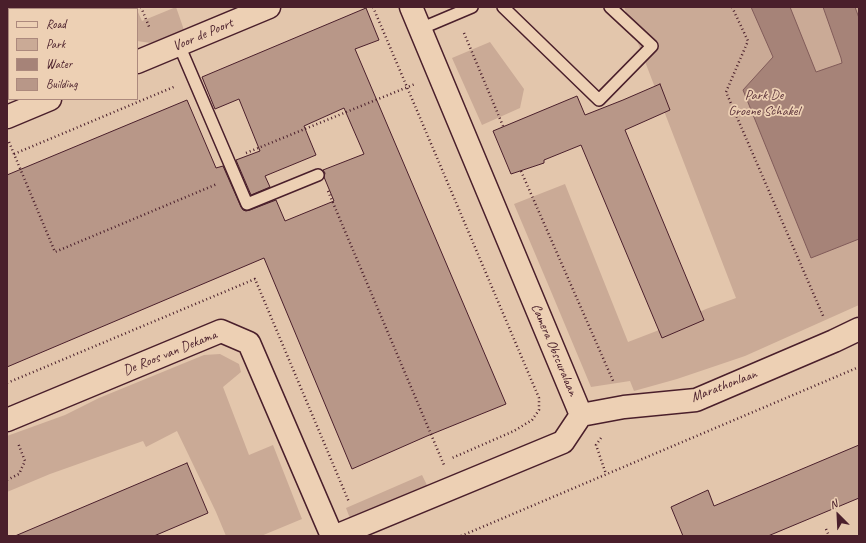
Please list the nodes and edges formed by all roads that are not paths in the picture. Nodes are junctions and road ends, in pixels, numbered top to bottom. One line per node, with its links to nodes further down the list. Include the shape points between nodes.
1 (268, 7): 7 (street, Voor de Poort)
2 (411, 7): 6 (street, Camera Obscuralaan)
3 (472, 7): 6 (lane)
4 (503, 7): 5 (lane, via 599,100 652,46)
5 (610, 7)
6 (420, 29): 13 (street, Camera Obscuralaan)
7 (179, 45): 8 (street, Voor de Poort); 11 (lane, via 247,204)
8 (138, 62)
9 (48, 100): 10 (street)
10 (7, 117)
11 (318, 174)
12 (859, 329): 13 (street, Marathonlaan, via 696,400 624,407)
13 (581, 415): 16 (street, Camera Obscuralaan, via 563,442)
14 (8, 420): 15 (street, De Roos van Dekama, via 221,330 248,343)
15 (332, 536)
16 (336, 536)

